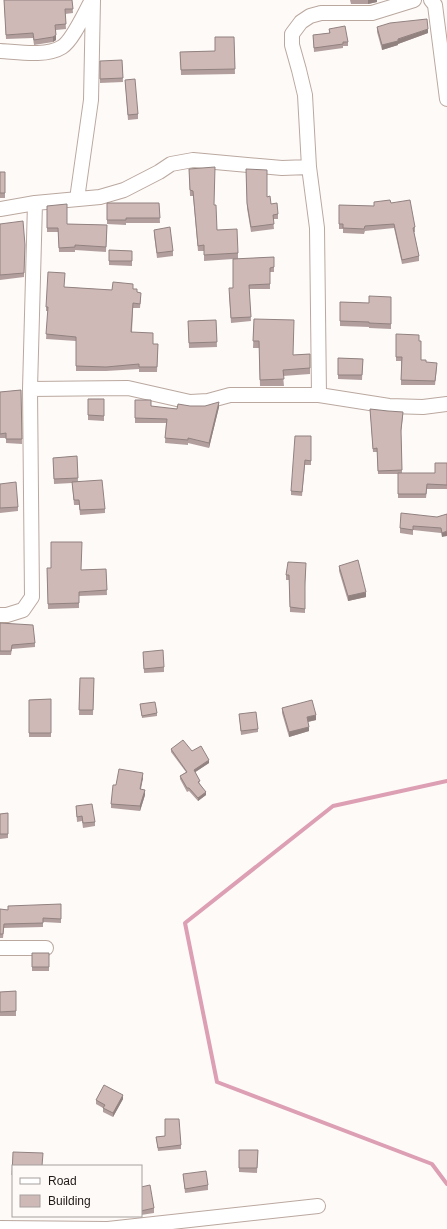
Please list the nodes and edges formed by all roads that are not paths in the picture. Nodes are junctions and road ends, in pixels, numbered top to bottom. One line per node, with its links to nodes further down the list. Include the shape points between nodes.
1 (93, 0): 4 (street, via 62,47 50,52); 7 (street, via 91,100)
2 (414, 0): 6 (street, via 372,13 321,13 310,16 301,22 292,34 292,45 305,95)
3 (431, 0): 5 (street, via 435,6)
4 (0, 51)
5 (447, 99)
6 (310, 167): 7 (street, via 282,168 193,160 171,164 124,190 100,197); 11 (street, via 317,228)
7 (77, 199): 8 (street)
8 (35, 203): 9 (street); 10 (street)
9 (0, 209)
10 (30, 389): 11 (street, via 128,388 190,402 208,401 230,395); 13 (street, via 32,597 23,610)
11 (320, 395): 12 (street, via 389,406 423,407)
12 (447, 404)
13 (0, 615)
14 (0, 948): 15 (street)
15 (46, 948)
16 (318, 1206): 18 (street)
17 (0, 1228): 18 (street)
18 (107, 1229)

